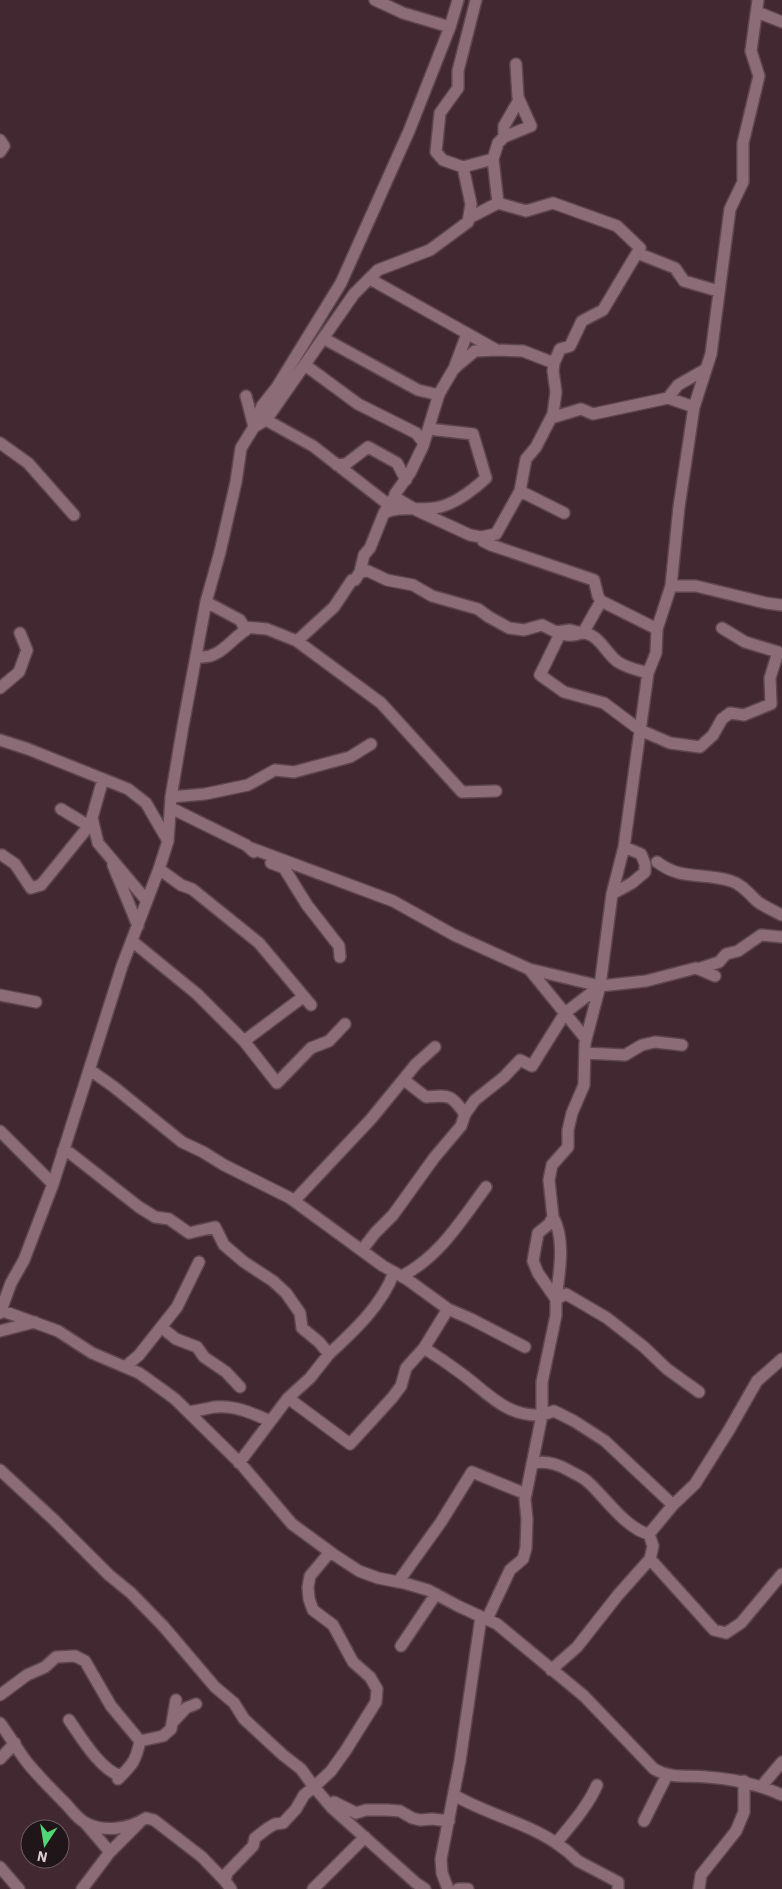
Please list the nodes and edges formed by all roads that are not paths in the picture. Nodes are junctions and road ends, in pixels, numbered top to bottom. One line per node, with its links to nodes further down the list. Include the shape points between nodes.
1 (375, 0): 6 (street, via 403,13)
2 (458, 0): 6 (street)
3 (476, 0): 13 (street, via 458,71 458,88 440,113 436,152 443,160)
4 (757, 6): 5 (street); 18 (street, via 751,51 759,76 743,143 743,182 730,209)
5 (782, 22)
6 (450, 27): 32 (street, via 409,131 341,282 262,406)
7 (516, 64): 8 (street)
8 (519, 100): 9 (street, via 504,126); 9 (street, via 531,126)
9 (504, 137): 12 (street, via 498,143)
10 (0, 140): 11 (street, via 4,146)
11 (0, 152)
12 (494, 159): 13 (street); 14 (street)
13 (463, 167): 15 (street, via 471,204)
14 (498, 202): 15 (street); 16 (street, via 526,211 553,203 580,212 617,226 640,248)
15 (469, 218): 17 (street, via 430,250 378,270)
16 (637, 253): 18 (street, via 675,268 684,281); 22 (street, via 603,310 582,321 570,346 560,348)
17 (370, 279): 19 (street); 20 (street, via 354,294)
18 (718, 291): 24 (street, via 711,354)
19 (467, 334): 21 (street); 25 (street)
20 (323, 338): 23 (street); 26 (street, via 418,390)
21 (497, 350): 22 (street, via 523,351); 25 (street, via 475,351)
22 (554, 363): 30 (street, via 556,399)
23 (304, 365): 31 (street); 35 (street, via 358,404 416,433)
24 (706, 369): 28 (street, via 678,385); 29 (street)
25 (453, 370): 26 (street)
26 (439, 395): 33 (street)
27 (246, 396): 32 (street)
28 (668, 398): 29 (street); 30 (street, via 593,414 581,409)
29 (694, 407): 45 (street)
30 (551, 418): 38 (street, via 526,459)
31 (266, 420): 32 (street); 36 (street, via 313,446)
32 (254, 426): 66 (street, via 241,448 222,543 206,602)
33 (429, 428): 35 (street); 40 (street, via 473,434 486,478 473,491 448,504)
34 (0, 443): 42 (street, via 28,463)
35 (424, 443): 37 (street)
36 (337, 465): 37 (street, via 346,464 368,447 397,463); 39 (street)
37 (406, 480): 39 (street)
38 (520, 491): 41 (street); 43 (street, via 496,534)
39 (390, 505): 40 (street); 40 (street, via 390,509); 44 (street, via 364,555)
40 (412, 508): 43 (street)
41 (564, 513)
42 (74, 515)
43 (481, 538): 46 (street, via 491,545 594,580)
44 (360, 572): 53 (street, via 368,571 387,580 413,585 432,596 478,609 509,628 524,630 542,625); 55 (street, via 334,607)
45 (671, 586): 48 (street, via 696,586); 51 (street)
46 (601, 601): 51 (street); 54 (street)
47 (210, 604): 49 (street, via 240,620)
48 (782, 605)
49 (244, 627): 55 (street, via 268,629); 56 (street, via 246,630 225,648 211,657)
50 (722, 628): 59 (street, via 745,642 778,652 770,678 771,704 744,716 726,715 713,735 700,747 670,743)
51 (657, 629): 57 (street, via 656,653)
52 (20, 633): 58 (street, via 27,650 19,672)
53 (558, 633): 54 (street, via 570,630); 59 (street, via 540,674 564,692 604,703)
54 (582, 633): 57 (street, via 599,642 625,667)
55 (297, 640): 65 (street, via 381,703 462,792)
56 (201, 657)
57 (648, 673): 59 (street)
58 (0, 688)
59 (640, 730): 71 (street)
60 (0, 731): 63 (street)
61 (0, 740): 63 (street)
62 (372, 744): 66 (street, via 350,757 294,772 275,770 248,785)
63 (25, 748): 64 (street)
64 (103, 779): 68 (street); 69 (street, via 128,789 142,800 154,814)
65 (496, 791)
66 (171, 803): 69 (street); 70 (street)
67 (61, 809): 68 (street)
68 (92, 825): 73 (street, via 41,885 31,888 15,864); 74 (street, via 98,843)
69 (168, 841): 76 (street)
70 (248, 847): 84 (street, via 266,862 284,868 339,946); 86 (street, via 393,901 454,935)
71 (624, 847): 72 (street); 78 (street)
72 (641, 854): 75 (street); 77 (street)
73 (2, 856)
74 (110, 856): 79 (street); 81 (street)
75 (657, 862): 77 (street); 80 (street, via 678,874 732,881)
76 (159, 869): 79 (street); 94 (street, via 192,889 259,943 307,1001)
77 (645, 872): 78 (street)
78 (612, 894): 88 (street)
79 (147, 901): 81 (street)
80 (782, 915)
81 (138, 926): 83 (street)
82 (782, 937): 85 (street, via 761,934 738,951 726,954 719,962)
83 (132, 941): 94 (street, via 197,994); 98 (street)
84 (340, 957)
85 (698, 969): 87 (street); 88 (street, via 646,981)
86 (529, 970): 88 (street); 91 (street)
87 (715, 976)
88 (600, 986): 91 (street); 93 (street)
89 (0, 995): 90 (street)
90 (36, 1002)
91 (565, 1013): 93 (street); 100 (street, via 532,1066 520,1060 475,1100)
92 (345, 1024): 94 (street, via 329,1041 311,1048 277,1083)
93 (586, 1039): 97 (street)
94 (244, 1041)
95 (682, 1045): 97 (street, via 655,1042 625,1055)
96 (435, 1047): 99 (street)
97 (585, 1053): 106 (street, via 584,1086 572,1113 568,1147 552,1165 548,1180)
98 (90, 1070): 102 (street); 105 (street, via 182,1142)
99 (404, 1080): 100 (street, via 426,1097 442,1094 451,1098); 105 (street)
100 (465, 1114): 107 (street, via 461,1126)
101 (0, 1131): 103 (street)
102 (63, 1150): 103 (street); 118 (street, via 155,1217 169,1219 190,1233 215,1227 224,1245 286,1293 300,1313 302,1328)
103 (53, 1184): 112 (street)
104 (486, 1187): 109 (street, via 440,1248 418,1268)
105 (294, 1201): 107 (street)
106 (553, 1217): 110 (street, via 561,1242); 110 (street, via 538,1233 533,1261)
107 (362, 1250): 109 (street)
108 (199, 1262): 114 (street, via 177,1307)
109 (398, 1274): 111 (street); 118 (street, via 354,1331)
110 (556, 1299): 122 (street, via 566,1294 607,1318); 125 (street, via 556,1315 542,1382)
111 (448, 1309): 116 (street); 117 (street)
112 (1, 1311): 113 (street)
113 (35, 1322): 115 (street); 120 (street)
114 (161, 1328): 120 (street, via 139,1355); 121 (street, via 176,1339 197,1347 204,1357 226,1372)
115 (0, 1331)
116 (525, 1347)
117 (424, 1348): 123 (street, via 406,1368 401,1386 392,1398 350,1444); 125 (street, via 502,1405 519,1414)
118 (329, 1354): 123 (street)
119 (782, 1359): 131 (street, via 757,1380 695,1484)
120 (124, 1367): 124 (street, via 149,1380)
121 (240, 1387)
122 (699, 1392)
123 (288, 1398): 126 (street)
124 (188, 1412): 126 (street, via 217,1407 250,1412); 127 (street)
125 (542, 1415): 128 (street); 131 (street, via 554,1411 605,1441)
126 (270, 1421): 127 (street)
127 (239, 1463): 133 (street, via 292,1524)
128 (532, 1464): 130 (street); 132 (street, via 555,1464 587,1480 623,1517)
129 (0, 1470): 156 (street, via 108,1575 131,1592 215,1687 234,1703 244,1719 301,1769)
130 (526, 1494): 136 (street, via 472,1472); 138 (street, via 523,1559 510,1570)
131 (674, 1505): 132 (street)
132 (649, 1534): 134 (street, via 653,1546)
133 (330, 1552): 136 (street, via 368,1575); 156 (street, via 310,1576 309,1599 313,1610 333,1625 353,1662 370,1677 377,1689 376,1702)
134 (650, 1559): 135 (street, via 714,1630 726,1633 742,1623); 140 (street, via 577,1647)
135 (782, 1574)
136 (398, 1582): 137 (street)
137 (436, 1594): 138 (street); 139 (street)
138 (484, 1618): 140 (street, via 507,1632); 157 (street)
139 (401, 1646)
140 (551, 1670): 151 (street, via 590,1702 649,1766)
141 (0, 1695): 147 (street, via 56,1657 75,1656 85,1661 110,1706)
142 (176, 1700): 145 (street)
143 (196, 1704): 145 (street, via 186,1708)
144 (69, 1720): 147 (street, via 88,1748 120,1777 132,1766)
145 (173, 1722): 147 (street, via 163,1736)
146 (0, 1723): 148 (street)
147 (140, 1741)
148 (15, 1743): 149 (street); 162 (street, via 32,1769)
149 (0, 1759)
150 (782, 1762): 155 (street)
151 (667, 1775): 152 (street); 161 (street)
152 (721, 1779): 153 (street); 159 (street, via 739,1794)
153 (744, 1781): 155 (street); 159 (street)
154 (597, 1785): 165 (street)
155 (764, 1787): 158 (street)
156 (318, 1792): 160 (street, via 356,1813 366,1810 400,1811 420,1820); 164 (street); 168 (street, via 304,1795 284,1823 275,1824 255,1838 253,1846 227,1872)
157 (454, 1795): 160 (street); 165 (street, via 472,1806 540,1832)
158 (782, 1795)
159 (744, 1804): 177 (street, via 736,1831 701,1875)
160 (449, 1821): 173 (street, via 441,1866)
161 (644, 1821)
162 (85, 1822): 163 (street, via 99,1828); 166 (street)
163 (139, 1823): 166 (street); 168 (street, via 146,1818 154,1820 202,1857)
164 (365, 1837): 171 (street); 172 (street)
165 (556, 1843): 176 (street, via 578,1861 618,1882)
166 (110, 1852): 170 (street)
167 (0, 1867): 169 (street)
168 (228, 1885)
169 (19, 1889)
170 (82, 1889)
171 (313, 1889)
172 (425, 1889)
173 (448, 1889)
174 (458, 1889): 175 (street)
175 (468, 1889)
176 (618, 1889)
177 (699, 1889)

